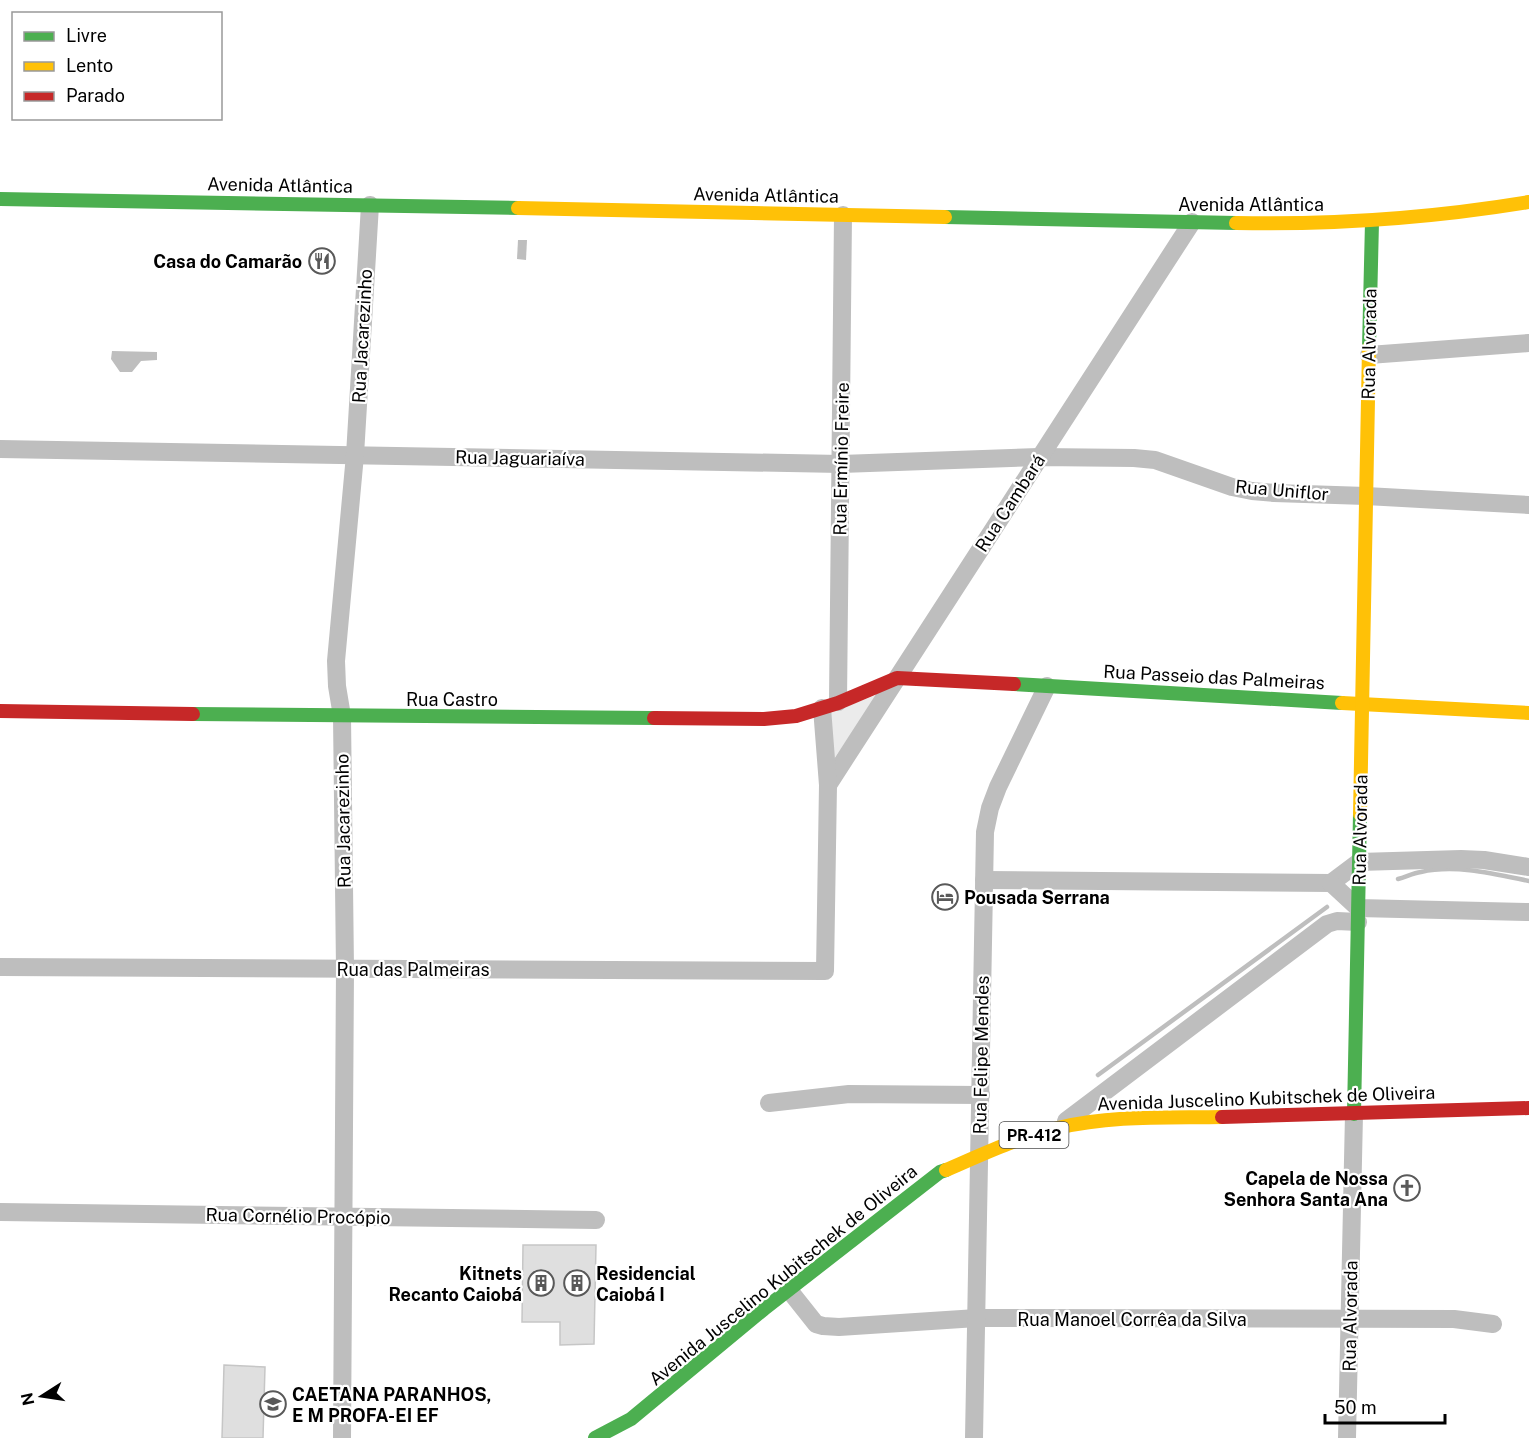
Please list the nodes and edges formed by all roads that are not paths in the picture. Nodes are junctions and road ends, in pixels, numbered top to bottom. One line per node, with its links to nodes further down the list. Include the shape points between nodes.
1 (0, 199): 3 (street, Avenida Atlântica)
2 (1529, 202): 6 (street, Avenida Atlântica)
3 (370, 205): 4 (street, Avenida Atlântica); 10 (street, Rua Jacarezinho)
4 (843, 215): 5 (street, Avenida Atlântica); 12 (street, Rua Ermínio Freire)
5 (1192, 222): 6 (street, Avenida Atlântica); 11 (street, Rua Cambará)
6 (1372, 222): 8 (street, Rua Alvorada)
7 (1529, 343): 8 (street)
8 (1369, 355): 13 (street, Rua Alvorada)
9 (0, 449): 10 (street, Rua Jaguariaíva)
10 (354, 455): 12 (street, Rua Jaguariaíva); 21 (street, Rua Jacarezinho, via 336,661)
11 (1040, 457): 12 (street, Rua Jaguariaíva); 13 (street, Rua Uniflor, via 1155,460 1252,491); 15 (street, Rua Cambará)
12 (841, 464): 18 (street, Rua Ermínio Freire)
13 (1366, 496): 14 (street, Rua Uniflor); 17 (street, Rua Alvorada)
14 (1529, 506)
15 (897, 678): 16 (street, Rua Passeio das Palmeiras); 18 (street, Rua Castro); 22 (street, Rua Cambará)
16 (1047, 686): 17 (street, Rua Passeio das Palmeiras); 25 (street, Rua Felipe Mendes, via 990,808)
17 (1362, 704): 20 (street, Rua Passeio das Palmeiras); 23 (street, Rua Alvorada)
18 (830, 705): 21 (street, Rua Castro, via 801,715 759,719); 22 (street, Rua Ermínio Freire)
19 (0, 711): 21 (street, Rua Castro)
20 (1529, 713)
21 (342, 716): 30 (street, Rua Jacarezinho)
22 (828, 785): 31 (street, Rua Ermínio Freire)
23 (1359, 862): 24 (street, via 1461,859); 26 (street); 28 (street, Rua Alvorada)
24 (1529, 867)
25 (984, 880): 26 (street); 32 (street, Rua Felipe Mendes)
26 (1331, 883): 28 (street)
27 (1529, 912): 28 (street)
28 (1358, 915): 35 (street, Rua Alvorada); 36 (street, via 1327,924)
29 (0, 967): 30 (street, Rua das Palmeiras)
30 (345, 969): 31 (street, Rua das Palmeiras); 39 (street, Rua Jacarezinho)
31 (825, 971)
32 (981, 1095): 33 (street, via 849,1094); 37 (street, Rua Felipe Mendes)
33 (769, 1103)
34 (1529, 1108): 35 (street, Avenida Juscelino Kubitschek de Oliveira / PR-412)
35 (1354, 1114): 36 (street, Avenida Juscelino Kubitschek de Oliveira / PR-412, via 1118,1119); 43 (street, Rua Alvorada)
36 (1057, 1128): 37 (street, Avenida Juscelino Kubitschek de Oliveira / PR-412)
37 (980, 1156): 41 (street, Avenida Juscelino Kubitschek de Oliveira / PR-412, via 940,1172); 42 (street, Rua Felipe Mendes)
38 (0, 1212): 39 (street, Rua Cornélio Procópio)
39 (343, 1217): 40 (street, Rua Cornélio Procópio); 46 (street, Rua Jacarezinho)
40 (596, 1220)
41 (789, 1290): 42 (street, Rua Manoel Corrêa da Silva, via 816,1324 823,1326); 45 (street, Avenida Juscelino Kubitschek de Oliveira / PR-412)
42 (977, 1318): 43 (street, Rua Manoel Corrêa da Silva); 49 (street, Rua Felipe Mendes)
43 (1350, 1319): 44 (street, Rua Manoel Corrêa da Silva, via 1454,1319); 50 (street, Rua Alvorada)
44 (1493, 1324)
45 (631, 1419): 47 (street, Avenida Juscelino Kubitschek de Oliveira / PR-412); 48 (street, Avenida Juscelino Kubitschek de Oliveira / PR-412)
46 (342, 1438)
47 (595, 1438)
48 (619, 1438)
49 (974, 1438)
50 (1347, 1438)

